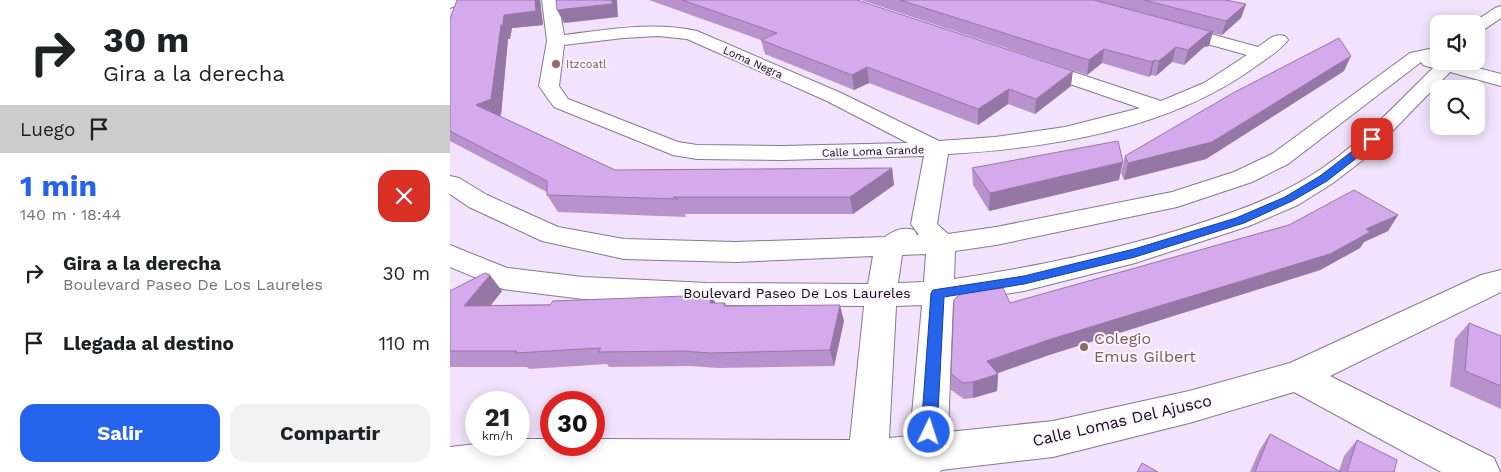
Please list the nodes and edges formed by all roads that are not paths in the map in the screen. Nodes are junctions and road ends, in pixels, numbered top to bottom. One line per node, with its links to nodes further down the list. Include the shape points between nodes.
1 (453, 0): 3 (street)
2 (550, 0): 8 (street, Calle Loma Grande)
3 (450, 3)
4 (1497, 14): 5 (street)
5 (1485, 22)
6 (1160, 26): 9 (street)
7 (1279, 40): 9 (street, Calle Loma Grande)
8 (556, 41): 16 (street, Loma Negra, via 636,32 671,31 691,35 834,97); 16 (street, Calle Loma Grande, via 549,86 561,103 673,148 761,154 858,154)
9 (1262, 54): 15 (street, Calle Loma Grande, via 1202,91)
10 (1020, 60): 15 (street)
11 (1430, 61): 18 (street, via 1305,138 1280,159 1243,177 1177,199 996,236)
12 (1430, 66): 22 (street, Boulevard Paseo De Los Laureles, via 1360,151 1288,199 1240,220 1135,253 1024,280)
13 (1473, 70): 14 (street)
14 (1501, 80)
15 (1161, 108): 16 (street, Calle Loma Grande, via 1058,136)
16 (937, 149): 18 (street)
17 (450, 183): 19 (street, via 478,202 552,235 624,249 736,252)
18 (933, 234): 19 (street); 22 (street)
19 (889, 247): 23 (street)
20 (450, 255): 23 (street, Boulevard Paseo De Los Laureles, via 503,278 583,288 707,294)
21 (1501, 281): 24 (street, Calle Lomas Del Ajusco)
22 (938, 293): 23 (street, Boulevard Paseo De Los Laureles); 25 (street)
23 (881, 296): 27 (street)
24 (1297, 376): 25 (street, Calle Lomas Del Ajusco, via 1189,407 1053,439); 28 (street)
25 (924, 462): 27 (street, Calle Lomas Del Ajusco)
26 (450, 466): 27 (street, Calle Lomas Del Ajusco, via 518,458)
27 (873, 466)
28 (1480, 472)

